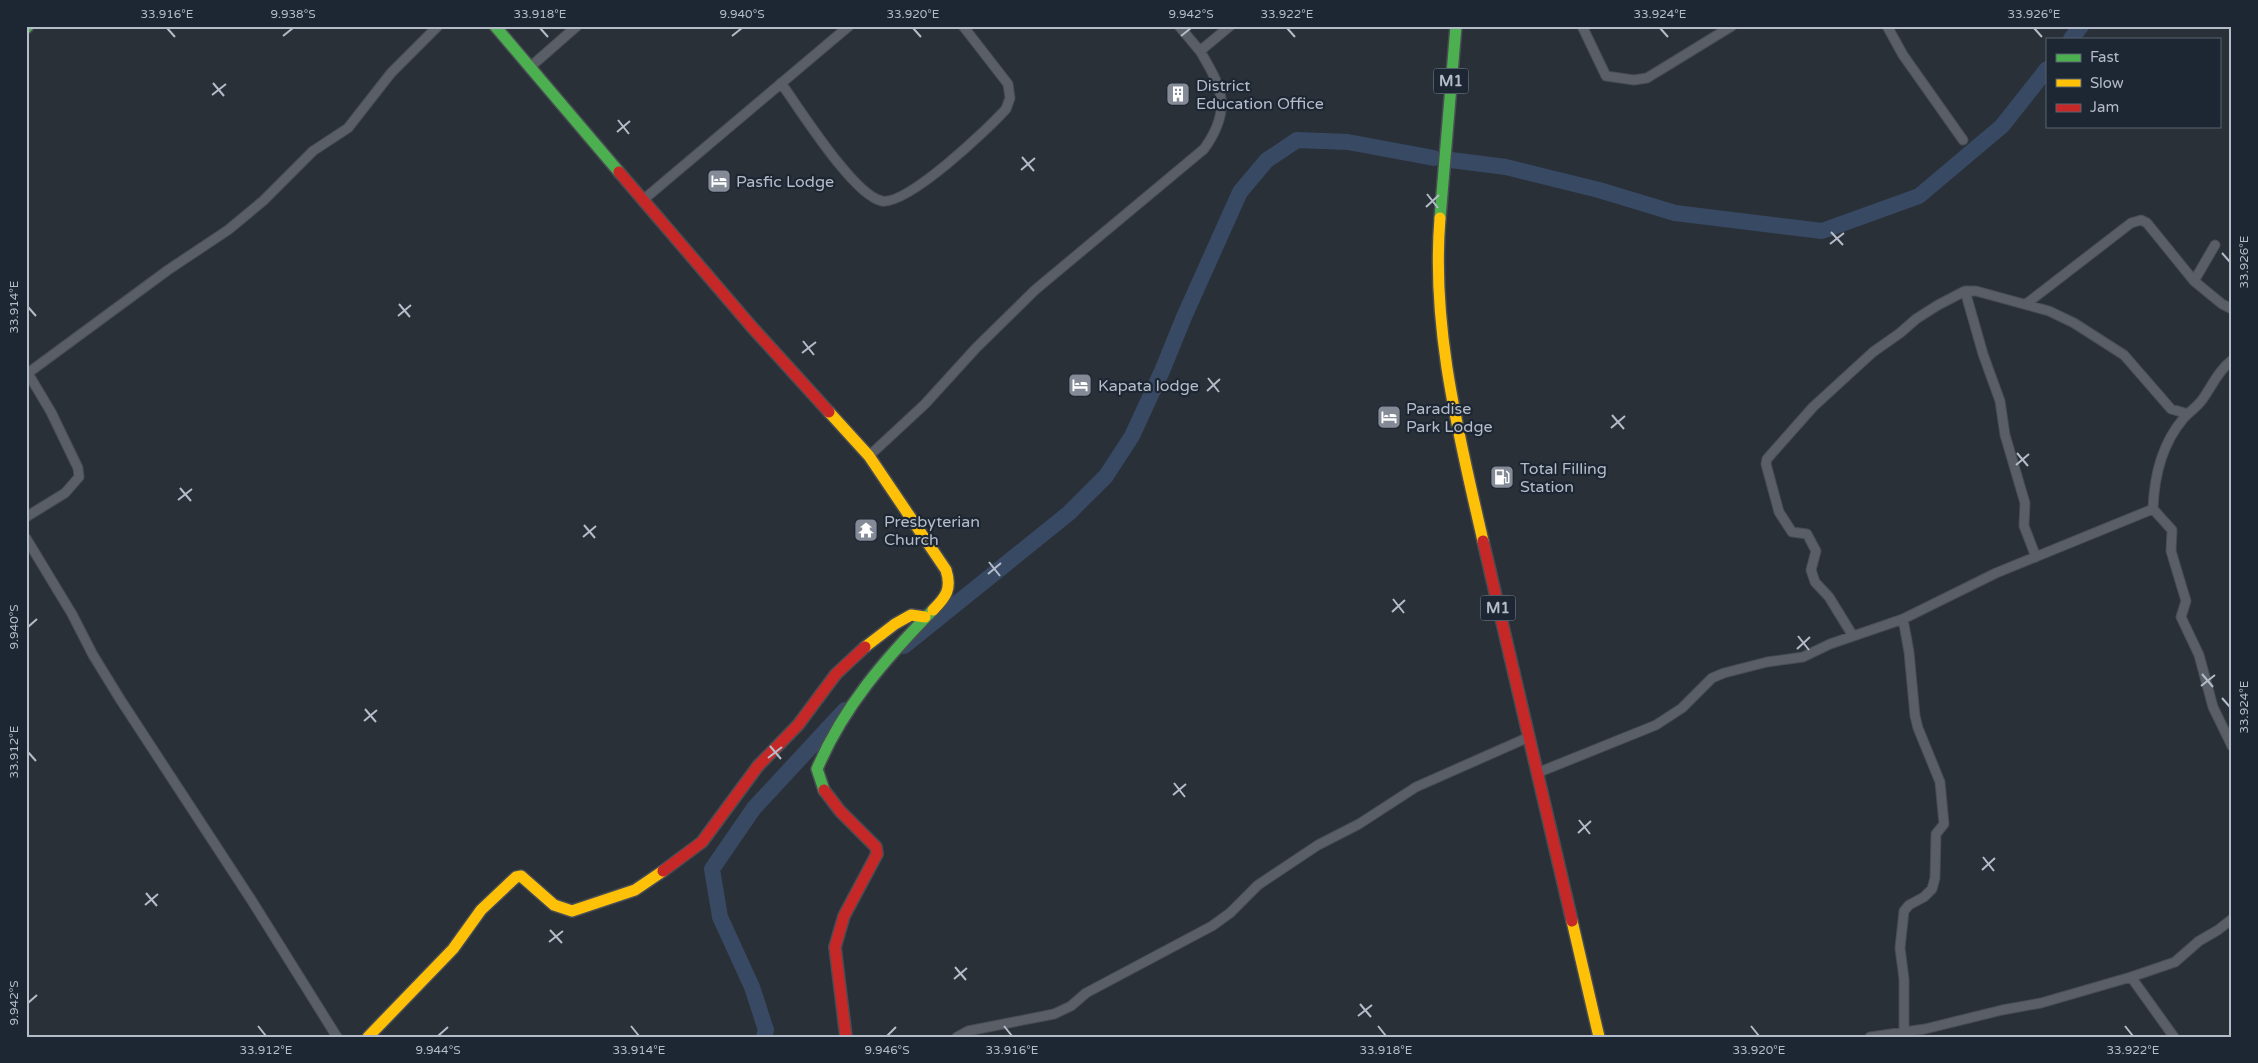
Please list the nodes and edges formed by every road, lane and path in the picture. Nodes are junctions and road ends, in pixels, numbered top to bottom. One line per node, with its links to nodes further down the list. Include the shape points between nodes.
1 (438, 26): 23 (street, via 390,73 348,128 313,151 263,202)
2 (495, 26): 13 (main road)
3 (577, 26): 13 (street)
4 (849, 26): 14 (street)
5 (963, 26): 14 (street, via 1008,84 1010,98 1006,109 945,166 895,200 881,201 864,192)
6 (1179, 26): 12 (street)
7 (1230, 26): 12 (street)
8 (1456, 26): 33 (main road, M1, via 1437,252 1439,310 1448,384)
9 (1582, 26): 10 (street, via 1606,76 1634,80 1647,78)
10 (1732, 26)
11 (1887, 26): 15 (street, via 1903,56)
12 (1200, 51): 25 (street, via 1222,102 1222,116 1216,132 1204,149 1035,290 925,404)
13 (529, 68): 16 (main road)
14 (781, 83): 16 (street)
15 (1963, 140)
16 (643, 200): 25 (main road)
17 (2215, 246): 18 (street)
18 (2194, 281): 20 (street, via 2147,223 2141,220 2131,223); 21 (street, via 2222,304)
19 (1965, 291): 20 (street); 29 (street, via 2000,401 2005,435 2024,503 2024,526); 32 (street, via 1916,319 1850,371 1767,459 1779,512 1792,532 1807,534 1812,542 1816,551 1811,570 1816,582 1830,597)
20 (2026, 304): 24 (street, via 2074,323 2124,355 2170,409)
21 (2232, 308)
22 (2232, 360): 24 (street, via 2220,371 2202,401)
23 (27, 371): 27 (street, via 51,412 78,468 79,477 65,493)
24 (2188, 414): 26 (street, via 2162,456 2153,491)
25 (869, 456): 30 (main road, via 946,570 949,590)
26 (2153, 509): 29 (street); 34 (street, via 2172,530 2170,551 2186,600 2180,617 2199,655 2213,707)
27 (26, 517)
28 (26, 538): 41 (street, via 120,699)
29 (2036, 557): 31 (street)
30 (925, 617): 42 (main road, via 911,615 895,624 872,640 836,674 808,714 758,766 691,852 635,890 572,911 554,905 530,882 516,877 481,910 453,950); 43 (main road, via 876,673 841,721 817,769 828,795 876,847 877,854 844,916 835,947)
31 (1903, 619): 32 (street); 38 (street, via 1915,716 1940,782 1944,824 1936,834 1932,889 1904,911 1900,948)
32 (1853, 636): 35 (street, via 1803,657 1724,672 1712,678 1682,708 1656,725)
33 (1528, 737): 35 (main road, M1); 39 (street, via 1422,785 1325,841 1258,885 1212,926 1086,993 1071,1006 1054,1014)
34 (2232, 746)
35 (1538, 773): 45 (main road, M1)
36 (2232, 919): 37 (street, via 2198,941 2175,962)
37 (2131, 977): 38 (street, via 2041,1004); 47 (street)
38 (1904, 1031): 40 (street)
39 (969, 1034): 44 (street)
40 (1884, 1036): 46 (street)
41 (337, 1037)
42 (368, 1037)
43 (846, 1037)
44 (956, 1037)
45 (1599, 1037)
46 (1870, 1037)
47 (2174, 1037)

